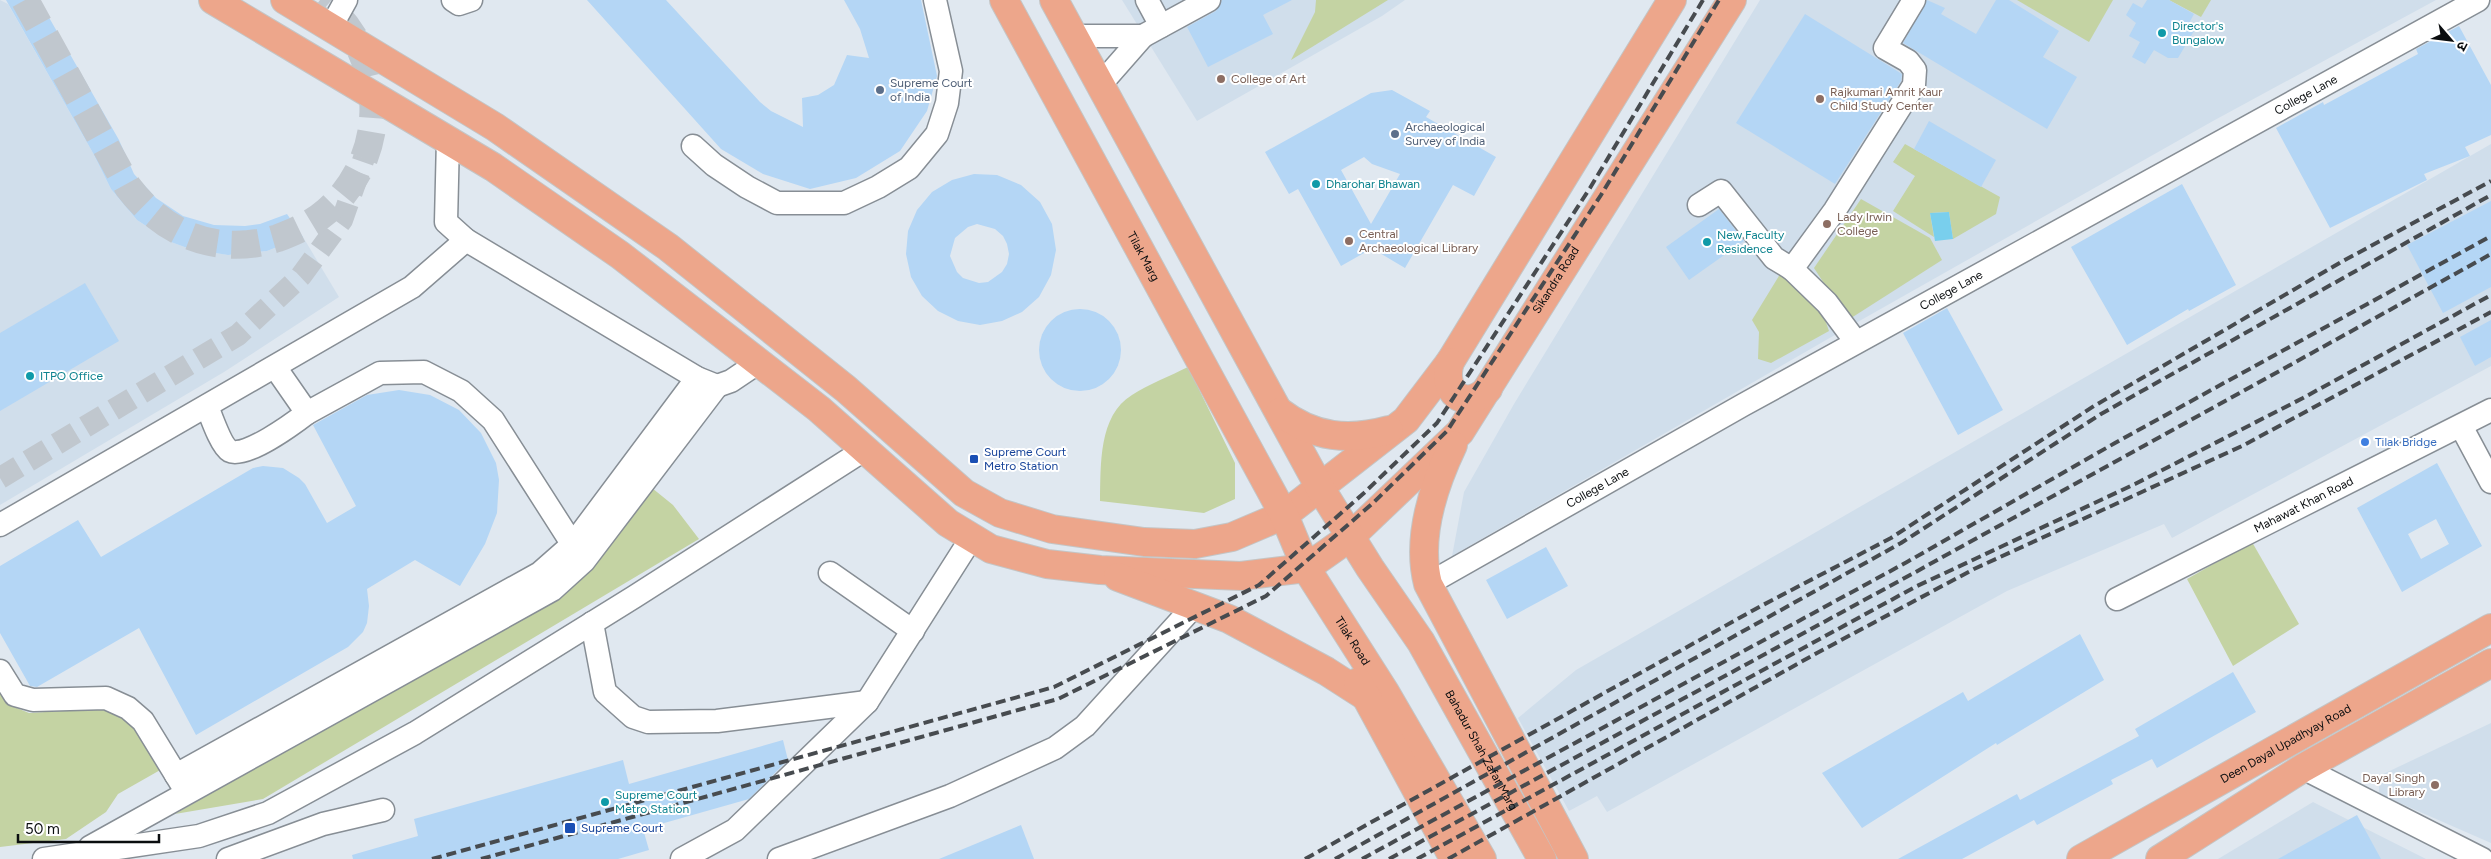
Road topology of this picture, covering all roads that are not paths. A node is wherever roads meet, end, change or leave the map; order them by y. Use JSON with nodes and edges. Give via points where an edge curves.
{"nodes":[{"id":1,"x":213,"y":0,"type":"edge"},
{"id":2,"x":285,"y":0,"type":"edge"},
{"id":3,"x":346,"y":0,"type":"edge"},
{"id":4,"x":453,"y":0,"type":"edge"},
{"id":5,"x":471,"y":0,"type":"edge"},
{"id":6,"x":935,"y":0,"type":"edge"},
{"id":7,"x":1004,"y":0,"type":"edge"},
{"id":8,"x":1054,"y":0,"type":"edge"},
{"id":9,"x":1147,"y":0,"type":"edge"},
{"id":10,"x":1209,"y":0,"type":"edge"},
{"id":11,"x":1672,"y":0,"type":"edge"},
{"id":12,"x":1732,"y":0,"type":"edge"},
{"id":13,"x":1914,"y":0,"type":"edge"},
{"id":14,"x":2478,"y":0,"type":"edge"},
{"id":15,"x":332,"y":27,"type":"junction"},
{"id":16,"x":1152,"y":31,"type":"junction"},
{"id":17,"x":1074,"y":36,"type":"junction"},
{"id":18,"x":1100,"y":84,"type":"junction"},
{"id":19,"x":448,"y":139,"type":"junction"},
{"id":20,"x":693,"y":146,"type":"dead end"},
{"id":21,"x":1699,"y":206,"type":"dead end"},
{"id":22,"x":466,"y":240,"type":"junction"},
{"id":23,"x":1792,"y":268,"type":"junction"},
{"id":24,"x":1856,"y":342,"type":"junction"},
{"id":25,"x":759,"y":362,"type":"junction"},
{"id":26,"x":1450,"y":362,"type":"junction"},
{"id":27,"x":275,"y":367,"type":"junction"},
{"id":28,"x":707,"y":382,"type":"junction"},
{"id":29,"x":1488,"y":388,"type":"junction"},
{"id":30,"x":207,"y":406,"type":"junction"},
{"id":31,"x":2491,"y":410,"type":"edge"},
{"id":32,"x":1280,"y":412,"type":"junction"},
{"id":33,"x":307,"y":413,"type":"junction"},
{"id":34,"x":2461,"y":426,"type":"junction"},
{"id":35,"x":1396,"y":429,"type":"junction"},
{"id":36,"x":1460,"y":432,"type":"junction"},
{"id":37,"x":864,"y":450,"type":"junction"},
{"id":38,"x":2491,"y":482,"type":"edge"},
{"id":39,"x":1319,"y":486,"type":"junction"},
{"id":40,"x":1284,"y":515,"type":"junction"},
{"id":41,"x":0,"y":525,"type":"edge"},
{"id":42,"x":1056,"y":530,"type":"junction"},
{"id":43,"x":1350,"y":537,"type":"junction"},
{"id":44,"x":972,"y":538,"type":"junction"},
{"id":45,"x":579,"y":552,"type":"junction"},
{"id":46,"x":1047,"y":564,"type":"junction"},
{"id":47,"x":1297,"y":569,"type":"junction"},
{"id":48,"x":1100,"y":570,"type":"junction"},
{"id":49,"x":830,"y":573,"type":"dead end"},
{"id":50,"x":1428,"y":584,"type":"junction"},
{"id":51,"x":2117,"y":599,"type":"dead end"},
{"id":52,"x":1194,"y":606,"type":"junction"},
{"id":53,"x":592,"y":623,"type":"junction"},
{"id":54,"x":1448,"y":627,"type":"junction"},
{"id":55,"x":2491,"y":628,"type":"edge"},
{"id":56,"x":913,"y":631,"type":"junction"},
{"id":57,"x":1421,"y":642,"type":"junction"},
{"id":58,"x":2491,"y":663,"type":"edge"},
{"id":59,"x":0,"y":671,"type":"edge"},
{"id":60,"x":1368,"y":698,"type":"junction"},
{"id":61,"x":867,"y":702,"type":"junction"},
{"id":62,"x":2303,"y":768,"type":"junction"},
{"id":63,"x":181,"y":784,"type":"junction"},
{"id":64,"x":382,"y":810,"type":"dead end"},
{"id":65,"x":78,"y":854,"type":"junction"},
{"id":66,"x":44,"y":859,"type":"edge"},
{"id":67,"x":228,"y":859,"type":"edge"},
{"id":68,"x":682,"y":859,"type":"edge"},
{"id":69,"x":778,"y":859,"type":"edge"},
{"id":70,"x":1454,"y":859,"type":"edge"},
{"id":71,"x":1482,"y":859,"type":"edge"},
{"id":72,"x":1542,"y":859,"type":"edge"},
{"id":73,"x":1574,"y":859,"type":"edge"},
{"id":74,"x":2081,"y":859,"type":"edge"},
{"id":75,"x":2160,"y":859,"type":"edge"},
{"id":76,"x":2482,"y":859,"type":"edge"}],
"edges":[{"from":1,"to":19,"type":"main road"},
{"from":2,"to":15,"type":"main road"},
{"from":3,"to":15,"type":"street"},
{"from":4,"to":5,"type":"street","via":[[459,4]]},
{"from":6,"to":20,"type":"street","via":[[951,71],[947,103],[937,134],[926,148],[909,168],[878,188],[844,203],[778,203],[747,188]]},
{"from":7,"to":40,"type":"main road","name":"Tilak Marg"},
{"from":8,"to":17,"type":"main road"},
{"from":9,"to":16,"type":"street"},
{"from":10,"to":16,"type":"street"},
{"from":11,"to":26,"type":"main road"},
{"from":12,"to":29,"type":"main road","name":"Sikandra Road"},
{"from":13,"to":23,"type":"street","via":[[1885,48],[1912,66],[1915,70],[1914,85],[1835,210]]},
{"from":14,"to":24,"type":"street","name":"College Lane"},
{"from":15,"to":42,"type":"main road","via":[[495,127],[668,247],[846,388],[964,493],[1000,513]]},
{"from":16,"to":17,"type":"street"},
{"from":16,"to":18,"type":"street"},
{"from":17,"to":18,"type":"main road"},
{"from":18,"to":32,"type":"main road"},
{"from":19,"to":22,"type":"street","via":[[446,222]]},
{"from":19,"to":25,"type":"main road","via":[[620,255]]},
{"from":21,"to":23,"type":"street","via":[[1722,191],[1774,258]]},
{"from":22,"to":27,"type":"street","via":[[412,287]]},
{"from":22,"to":28,"type":"street"},
{"from":23,"to":24,"type":"street","via":[[1827,303]]},
{"from":24,"to":50,"type":"street","name":"College Lane"},
{"from":25,"to":28,"type":"street","via":[[731,381]]},
{"from":25,"to":37,"type":"main road","via":[[819,409]]},
{"from":26,"to":29,"type":"main road","via":[[1446,374],[1453,393],[1470,399],[1479,397]]},
{"from":26,"to":35,"type":"main road"},
{"from":27,"to":30,"type":"street"},
{"from":27,"to":33,"type":"street"},
{"from":28,"to":45,"type":"street"},
{"from":29,"to":36,"type":"main road","name":"Sikandra Road"},
{"from":30,"to":33,"type":"street","via":[[224,445],[230,451],[241,452],[286,429]]},
{"from":30,"to":41,"type":"street"},
{"from":31,"to":34,"type":"street","name":"Mahawat Khan Road"},
{"from":32,"to":35,"type":"main road","via":[[1299,425],[1332,436],[1368,436]]},
{"from":32,"to":39,"type":"main road"},
{"from":33,"to":45,"type":"street","via":[[380,373],[424,372],[461,391],[493,420]]},
{"from":34,"to":38,"type":"street"},
{"from":34,"to":51,"type":"street","name":"Mahawat Khan Road"},
{"from":35,"to":39,"type":"main road"},
{"from":36,"to":43,"type":"main road","name":"Sikandra Road"},
{"from":36,"to":50,"type":"main road","via":[[1445,462],[1428,517],[1424,545]]},
{"from":37,"to":44,"type":"main road","via":[[948,523]]},
{"from":37,"to":53,"type":"street"},
{"from":39,"to":40,"type":"main road"},
{"from":39,"to":43,"type":"main road"},
{"from":40,"to":42,"type":"main road","via":[[1232,537],[1195,544],[1144,542]]},
{"from":40,"to":47,"type":"main road","name":"Tilak Marg"},
{"from":42,"to":46,"type":"main road"},
{"from":43,"to":47,"type":"main road","name":"Sikandra Road"},
{"from":43,"to":57,"type":"main road"},
{"from":44,"to":46,"type":"main road","via":[[992,549]]},
{"from":44,"to":56,"type":"street"},
{"from":45,"to":63,"type":"street","via":[[552,590]]},
{"from":46,"to":48,"type":"main road"},
{"from":47,"to":48,"type":"main road","via":[[1241,576]]},
{"from":47,"to":60,"type":"main road"},
{"from":47,"to":71,"type":"main road","name":"Tilak Road","via":[[1398,715]]},
{"from":48,"to":52,"type":"main road"},
{"from":49,"to":56,"type":"street"},
{"from":50,"to":54,"type":"main road"},
{"from":52,"to":60,"type":"main road","via":[[1264,637]]},
{"from":52,"to":69,"type":"street","via":[[1085,726],[1055,748],[950,796]]},
{"from":53,"to":61,"type":"street","via":[[605,692],[633,717],[648,722],[718,720]]},
{"from":53,"to":65,"type":"street","via":[[415,733],[268,813],[199,836]]},
{"from":54,"to":57,"type":"main road"},
{"from":54,"to":73,"type":"main road"},
{"from":55,"to":74,"type":"main road","name":"Deen Dayal Upadhyay Road"},
{"from":56,"to":61,"type":"street"},
{"from":57,"to":72,"type":"main road","name":"Bahadur Shah Zafar Marg"},
{"from":58,"to":62,"type":"main road"},
{"from":59,"to":63,"type":"street","via":[[15,695],[33,700],[106,698],[128,708],[143,721]]},
{"from":60,"to":70,"type":"main road"},
{"from":61,"to":68,"type":"street","via":[[735,830]]},
{"from":62,"to":75,"type":"main road"},
{"from":62,"to":76,"type":"street"},
{"from":63,"to":65,"type":"street"},
{"from":64,"to":67,"type":"street","via":[[323,824]]},
{"from":65,"to":66,"type":"street"}]}
